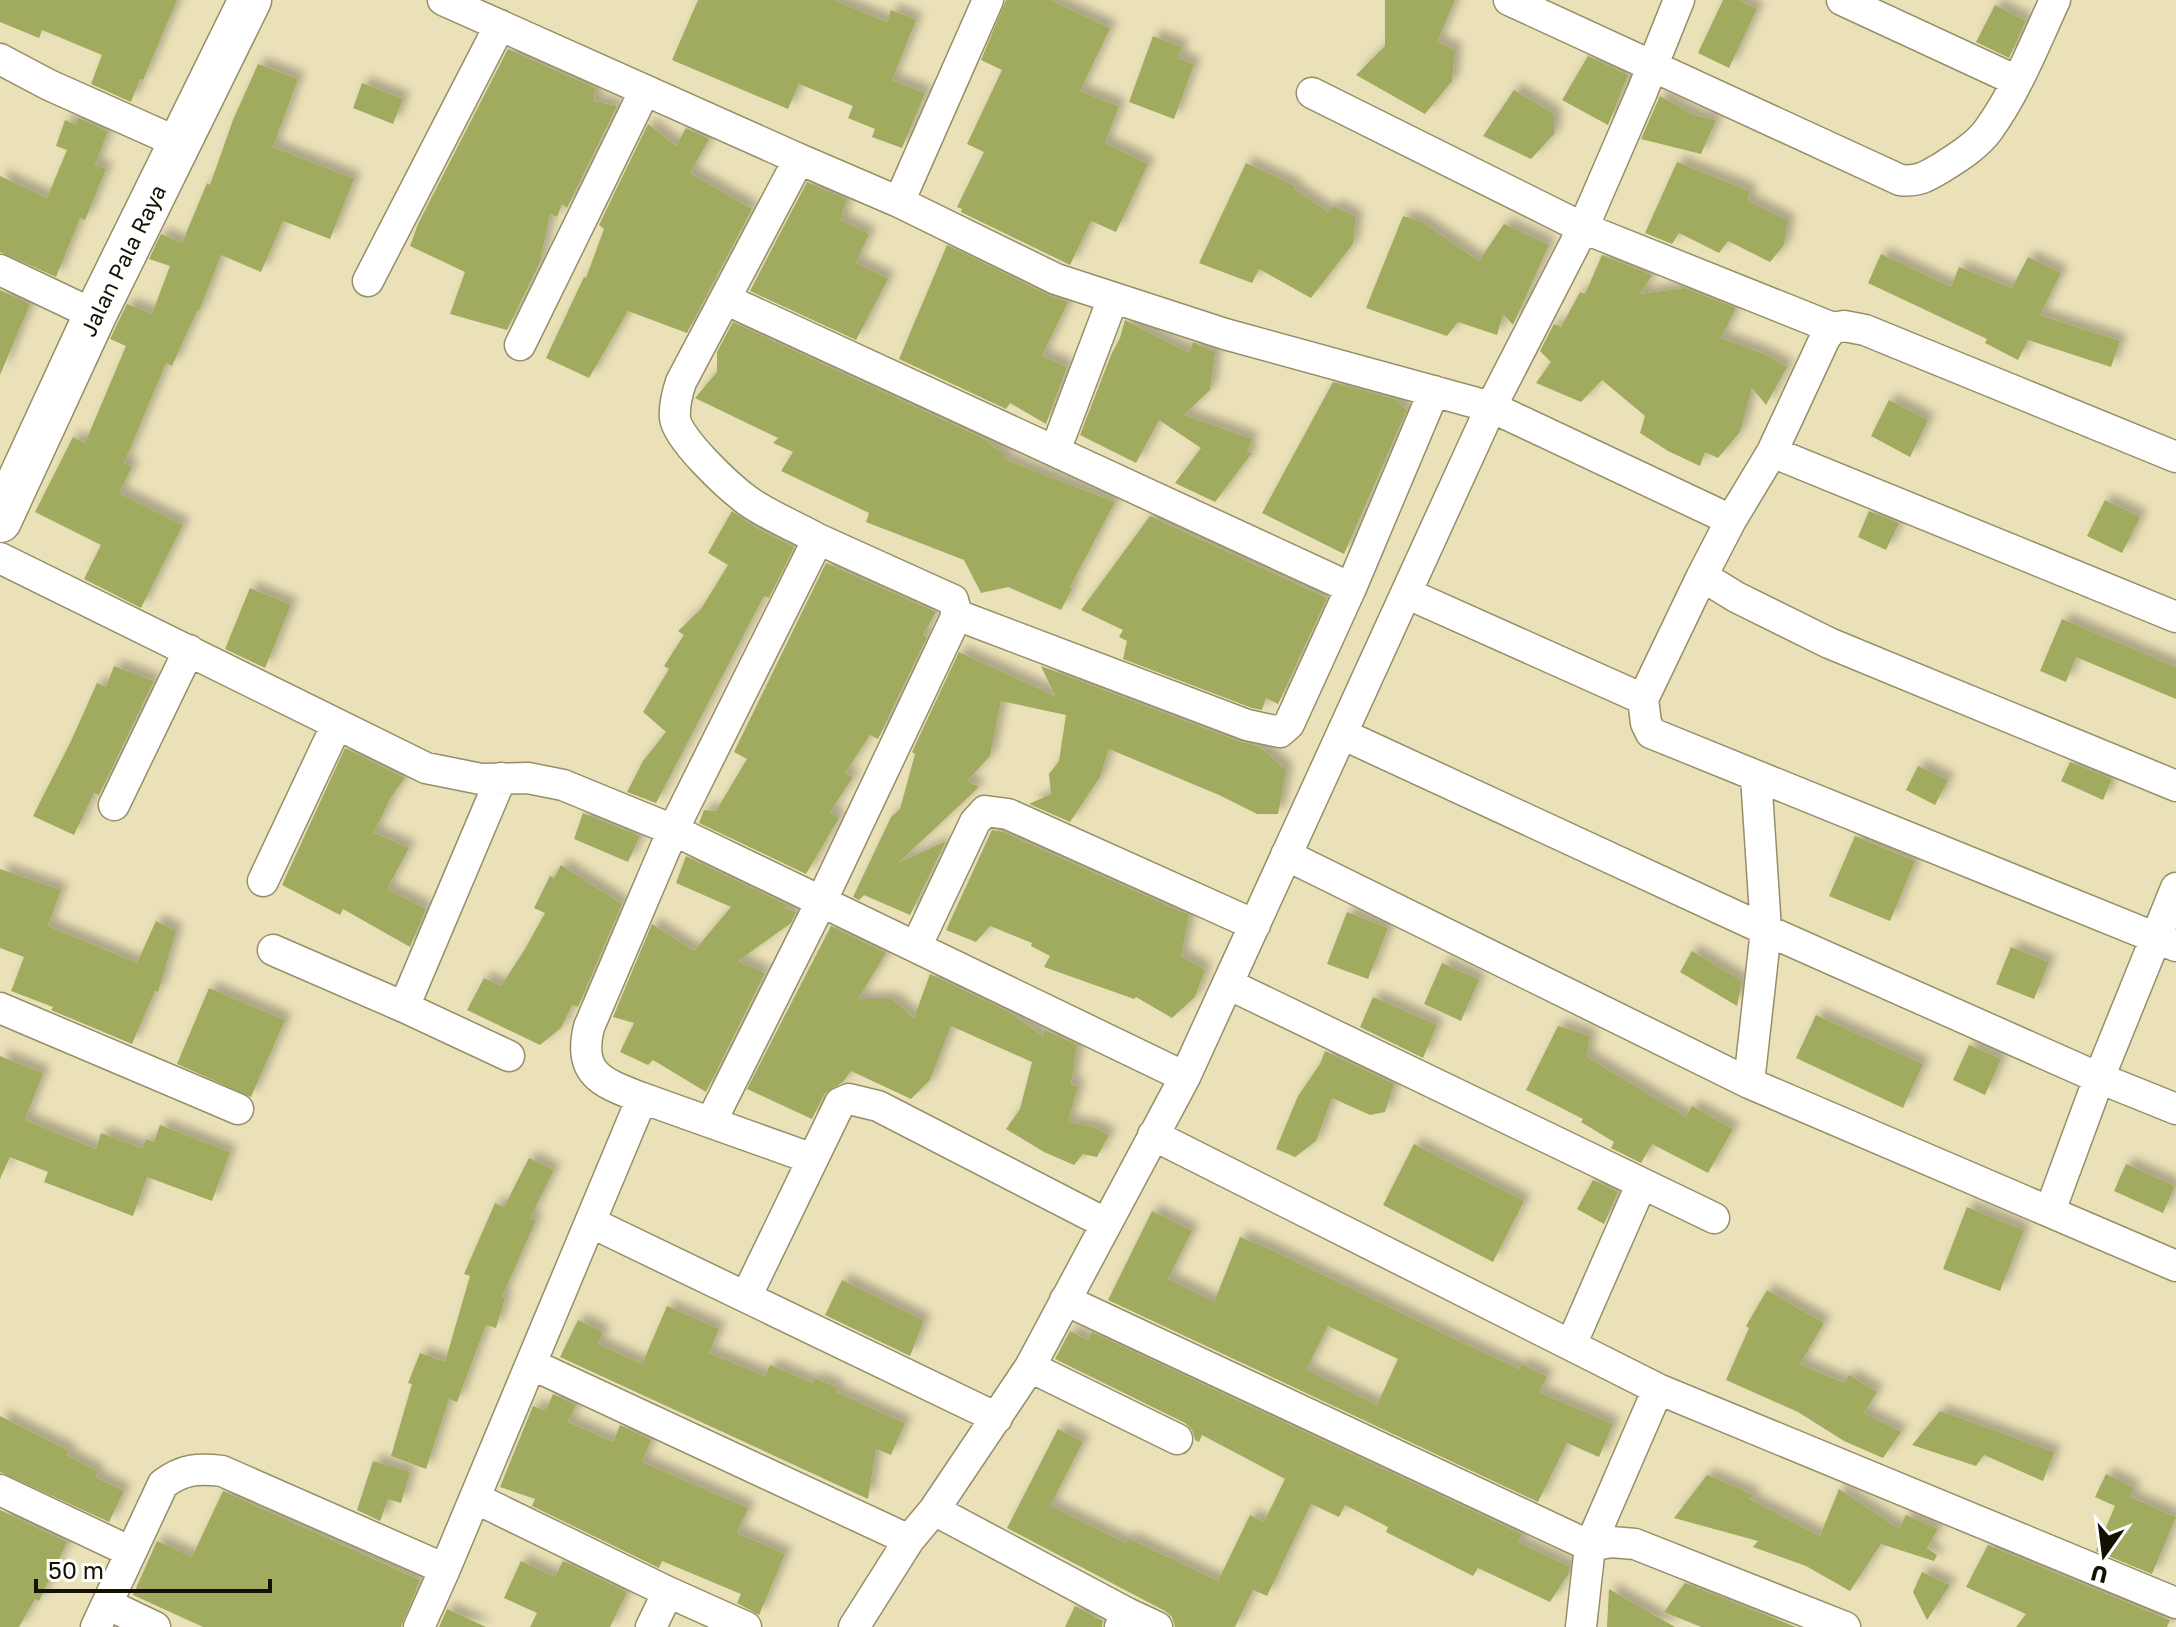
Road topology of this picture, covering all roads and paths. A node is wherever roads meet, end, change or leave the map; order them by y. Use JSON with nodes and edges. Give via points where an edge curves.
{"nodes":[{"id":1,"x":250,"y":0,"type":"edge"},
{"id":2,"x":443,"y":0,"type":"edge"},
{"id":3,"x":988,"y":0,"type":"edge"},
{"id":4,"x":1509,"y":0,"type":"edge"},
{"id":5,"x":1679,"y":0,"type":"edge"},
{"id":6,"x":1842,"y":0,"type":"edge"},
{"id":7,"x":2055,"y":0,"type":"edge"},
{"id":8,"x":500,"y":25,"type":"junction"},
{"id":9,"x":0,"y":59,"type":"edge"},
{"id":10,"x":1653,"y":64,"type":"junction"},
{"id":11,"x":2017,"y":81,"type":"junction"},
{"id":12,"x":645,"y":90,"type":"junction"},
{"id":13,"x":1312,"y":93,"type":"dead end"},
{"id":14,"x":179,"y":143,"type":"junction"},
{"id":15,"x":799,"y":159,"type":"junction"},
{"id":16,"x":899,"y":202,"type":"junction"},
{"id":17,"x":1583,"y":228,"type":"junction"},
{"id":18,"x":0,"y":270,"type":"edge"},
{"id":19,"x":368,"y":281,"type":"dead end"},
{"id":20,"x":1113,"y":298,"type":"junction"},
{"id":21,"x":725,"y":299,"type":"junction"},
{"id":22,"x":95,"y":315,"type":"junction"},
{"id":23,"x":1833,"y":328,"type":"junction"},
{"id":24,"x":520,"y":345,"type":"dead end"},
{"id":25,"x":1434,"y":391,"type":"junction"},
{"id":26,"x":1491,"y":407,"type":"junction"},
{"id":27,"x":1055,"y":451,"type":"junction"},
{"id":28,"x":1772,"y":452,"type":"junction"},
{"id":29,"x":2176,"y":457,"type":"edge"},
{"id":30,"x":11,"y":470,"type":"edge"},
{"id":31,"x":1731,"y":520,"type":"junction"},
{"id":32,"x":0,"y":521,"type":"edge"},
{"id":33,"x":818,"y":539,"type":"junction"},
{"id":34,"x":0,"y":558,"type":"edge"},
{"id":35,"x":1702,"y":576,"type":"junction"},
{"id":36,"x":1351,"y":588,"type":"junction"},
{"id":37,"x":1406,"y":593,"type":"junction"},
{"id":38,"x":957,"y":615,"type":"junction"},
{"id":39,"x":2176,"y":617,"type":"edge"},
{"id":40,"x":189,"y":650,"type":"junction"},
{"id":41,"x":1643,"y":699,"type":"junction"},
{"id":42,"x":337,"y":724,"type":"junction"},
{"id":43,"x":1342,"y":734,"type":"junction"},
{"id":44,"x":1756,"y":776,"type":"junction"},
{"id":45,"x":501,"y":778,"type":"junction"},
{"id":46,"x":2176,"y":786,"type":"edge"},
{"id":47,"x":114,"y":805,"type":"dead end"},
{"id":48,"x":673,"y":830,"type":"junction"},
{"id":49,"x":1286,"y":855,"type":"junction"},
{"id":50,"x":263,"y":881,"type":"dead end"},
{"id":51,"x":2176,"y":888,"type":"edge"},
{"id":52,"x":821,"y":902,"type":"junction"},
{"id":53,"x":1255,"y":925,"type":"junction"},
{"id":54,"x":1766,"y":930,"type":"junction"},
{"id":55,"x":2166,"y":942,"type":"edge"},
{"id":56,"x":916,"y":947,"type":"junction"},
{"id":57,"x":273,"y":950,"type":"dead end"},
{"id":58,"x":1228,"y":984,"type":"junction"},
{"id":59,"x":404,"y":1007,"type":"junction"},
{"id":60,"x":0,"y":1008,"type":"edge"},
{"id":61,"x":509,"y":1056,"type":"dead end"},
{"id":62,"x":1185,"y":1077,"type":"junction"},
{"id":63,"x":2099,"y":1078,"type":"junction"},
{"id":64,"x":1749,"y":1083,"type":"junction"},
{"id":65,"x":642,"y":1098,"type":"junction"},
{"id":66,"x":238,"y":1109,"type":"dead end"},
{"id":67,"x":2176,"y":1109,"type":"edge"},
{"id":68,"x":711,"y":1122,"type":"junction"},
{"id":69,"x":1153,"y":1135,"type":"junction"},
{"id":70,"x":813,"y":1159,"type":"junction"},
{"id":71,"x":1641,"y":1185,"type":"junction"},
{"id":72,"x":2050,"y":1211,"type":"junction"},
{"id":73,"x":1714,"y":1218,"type":"dead end"},
{"id":74,"x":590,"y":1222,"type":"junction"},
{"id":75,"x":1105,"y":1223,"type":"junction"},
{"id":76,"x":2176,"y":1266,"type":"edge"},
{"id":77,"x":746,"y":1297,"type":"junction"},
{"id":78,"x":1065,"y":1300,"type":"junction"},
{"id":79,"x":1571,"y":1345,"type":"junction"},
{"id":80,"x":531,"y":1364,"type":"junction"},
{"id":81,"x":1030,"y":1367,"type":"junction"},
{"id":82,"x":1658,"y":1389,"type":"junction"},
{"id":83,"x":997,"y":1418,"type":"junction"},
{"id":84,"x":1177,"y":1439,"type":"dead end"},
{"id":85,"x":0,"y":1490,"type":"edge"},
{"id":86,"x":475,"y":1498,"type":"junction"},
{"id":87,"x":934,"y":1510,"type":"junction"},
{"id":88,"x":909,"y":1540,"type":"junction"},
{"id":89,"x":1590,"y":1546,"type":"junction"},
{"id":90,"x":131,"y":1552,"type":"junction"},
{"id":91,"x":445,"y":1569,"type":"junction"},
{"id":92,"x":668,"y":1592,"type":"junction"},
{"id":93,"x":2176,"y":1603,"type":"edge"},
{"id":94,"x":101,"y":1615,"type":"edge"},
{"id":95,"x":1124,"y":1620,"type":"edge"},
{"id":96,"x":155,"y":1627,"type":"edge"},
{"id":97,"x":419,"y":1627,"type":"edge"},
{"id":98,"x":651,"y":1627,"type":"edge"},
{"id":99,"x":746,"y":1627,"type":"edge"},
{"id":100,"x":854,"y":1627,"type":"edge"},
{"id":101,"x":1157,"y":1627,"type":"edge"},
{"id":102,"x":1581,"y":1627,"type":"edge"},
{"id":103,"x":1845,"y":1627,"type":"edge"}],
"edges":[{"from":1,"to":14,"type":"main road","name":"Jalan Pala Raya"},
{"from":2,"to":8,"type":"street"},
{"from":3,"to":16,"type":"street"},
{"from":4,"to":10,"type":"street"},
{"from":5,"to":10,"type":"street"},
{"from":6,"to":11,"type":"street"},
{"from":7,"to":11,"type":"street"},
{"from":8,"to":12,"type":"street"},
{"from":8,"to":19,"type":"street"},
{"from":9,"to":14,"type":"street"},
{"from":10,"to":11,"type":"street","via":[[1910,181],[1957,158],[1988,130]]},
{"from":10,"to":17,"type":"street"},
{"from":12,"to":15,"type":"street"},
{"from":12,"to":24,"type":"street"},
{"from":13,"to":17,"type":"street"},
{"from":14,"to":22,"type":"main road","name":"Jalan Pala Raya"},
{"from":15,"to":16,"type":"street"},
{"from":15,"to":21,"type":"street"},
{"from":16,"to":20,"type":"street","via":[[1056,279]]},
{"from":17,"to":23,"type":"street"},
{"from":17,"to":26,"type":"street"},
{"from":18,"to":22,"type":"street"},
{"from":20,"to":25,"type":"street"},
{"from":20,"to":27,"type":"street"},
{"from":21,"to":27,"type":"street"},
{"from":21,"to":33,"type":"street","via":[[681,382],[675,422],[713,470],[748,501]]},
{"from":22,"to":30,"type":"main road","name":"Jalan Pala Raya"},
{"from":23,"to":28,"type":"street"},
{"from":23,"to":29,"type":"street","via":[[1865,330]]},
{"from":25,"to":26,"type":"street"},
{"from":25,"to":36,"type":"street"},
{"from":26,"to":31,"type":"street"},
{"from":26,"to":37,"type":"street"},
{"from":27,"to":36,"type":"street"},
{"from":28,"to":31,"type":"street"},
{"from":28,"to":39,"type":"street"},
{"from":30,"to":32,"type":"main road","name":"Jalan Pala Raya"},
{"from":31,"to":35,"type":"street"},
{"from":33,"to":38,"type":"street","via":[[953,600]]},
{"from":33,"to":48,"type":"street"},
{"from":34,"to":40,"type":"street"},
{"from":35,"to":41,"type":"street"},
{"from":35,"to":46,"type":"street","via":[[1829,643]]},
{"from":36,"to":38,"type":"street","via":[[1289,724],[1280,732],[1247,725]]},
{"from":37,"to":41,"type":"street"},
{"from":37,"to":43,"type":"street"},
{"from":38,"to":52,"type":"street"},
{"from":40,"to":42,"type":"street"},
{"from":40,"to":47,"type":"street"},
{"from":41,"to":44,"type":"street","via":[[1651,733]]},
{"from":42,"to":45,"type":"street","via":[[426,768]]},
{"from":42,"to":50,"type":"street"},
{"from":43,"to":49,"type":"street"},
{"from":43,"to":54,"type":"street"},
{"from":44,"to":54,"type":"street"},
{"from":44,"to":55,"type":"street"},
{"from":45,"to":48,"type":"street","via":[[563,785]]},
{"from":45,"to":59,"type":"street"},
{"from":48,"to":52,"type":"street"},
{"from":48,"to":65,"type":"street","via":[[583,1048],[592,1072]]},
{"from":49,"to":53,"type":"street"},
{"from":49,"to":64,"type":"street"},
{"from":51,"to":55,"type":"street"},
{"from":52,"to":56,"type":"street"},
{"from":52,"to":68,"type":"street"},
{"from":53,"to":56,"type":"street","via":[[1008,814],[985,811]]},
{"from":53,"to":58,"type":"street"},
{"from":54,"to":63,"type":"street"},
{"from":54,"to":64,"type":"street"},
{"from":55,"to":63,"type":"street"},
{"from":56,"to":62,"type":"street"},
{"from":57,"to":59,"type":"street"},
{"from":58,"to":62,"type":"street"},
{"from":58,"to":71,"type":"street"},
{"from":59,"to":61,"type":"street"},
{"from":60,"to":66,"type":"street"},
{"from":62,"to":69,"type":"street"},
{"from":63,"to":67,"type":"street"},
{"from":63,"to":72,"type":"street"},
{"from":64,"to":72,"type":"street"},
{"from":65,"to":68,"type":"street"},
{"from":65,"to":74,"type":"street"},
{"from":68,"to":70,"type":"street"},
{"from":69,"to":75,"type":"street"},
{"from":69,"to":79,"type":"street"},
{"from":70,"to":75,"type":"street","via":[[840,1103],[849,1099],[878,1106]]},
{"from":70,"to":77,"type":"street"},
{"from":71,"to":73,"type":"street"},
{"from":71,"to":79,"type":"street"},
{"from":72,"to":76,"type":"street"},
{"from":74,"to":77,"type":"street"},
{"from":74,"to":80,"type":"street"},
{"from":75,"to":78,"type":"street"},
{"from":77,"to":83,"type":"street"},
{"from":78,"to":81,"type":"street"},
{"from":78,"to":89,"type":"street"},
{"from":79,"to":82,"type":"street"},
{"from":80,"to":86,"type":"street"},
{"from":80,"to":88,"type":"street"},
{"from":81,"to":83,"type":"street"},
{"from":81,"to":84,"type":"street"},
{"from":82,"to":89,"type":"street"},
{"from":82,"to":93,"type":"street"},
{"from":83,"to":87,"type":"street"},
{"from":85,"to":90,"type":"street"},
{"from":86,"to":91,"type":"street"},
{"from":86,"to":92,"type":"street"},
{"from":87,"to":88,"type":"street"},
{"from":87,"to":95,"type":"street"},
{"from":88,"to":100,"type":"street"},
{"from":89,"to":102,"type":"street"},
{"from":89,"to":103,"type":"street","via":[[1635,1544]]},
{"from":90,"to":91,"type":"street","via":[[163,1484],[196,1468],[222,1471]]},
{"from":90,"to":94,"type":"street"},
{"from":91,"to":97,"type":"street"},
{"from":92,"to":98,"type":"street"},
{"from":92,"to":99,"type":"street"},
{"from":94,"to":96,"type":"street"},
{"from":95,"to":101,"type":"street"}]}
